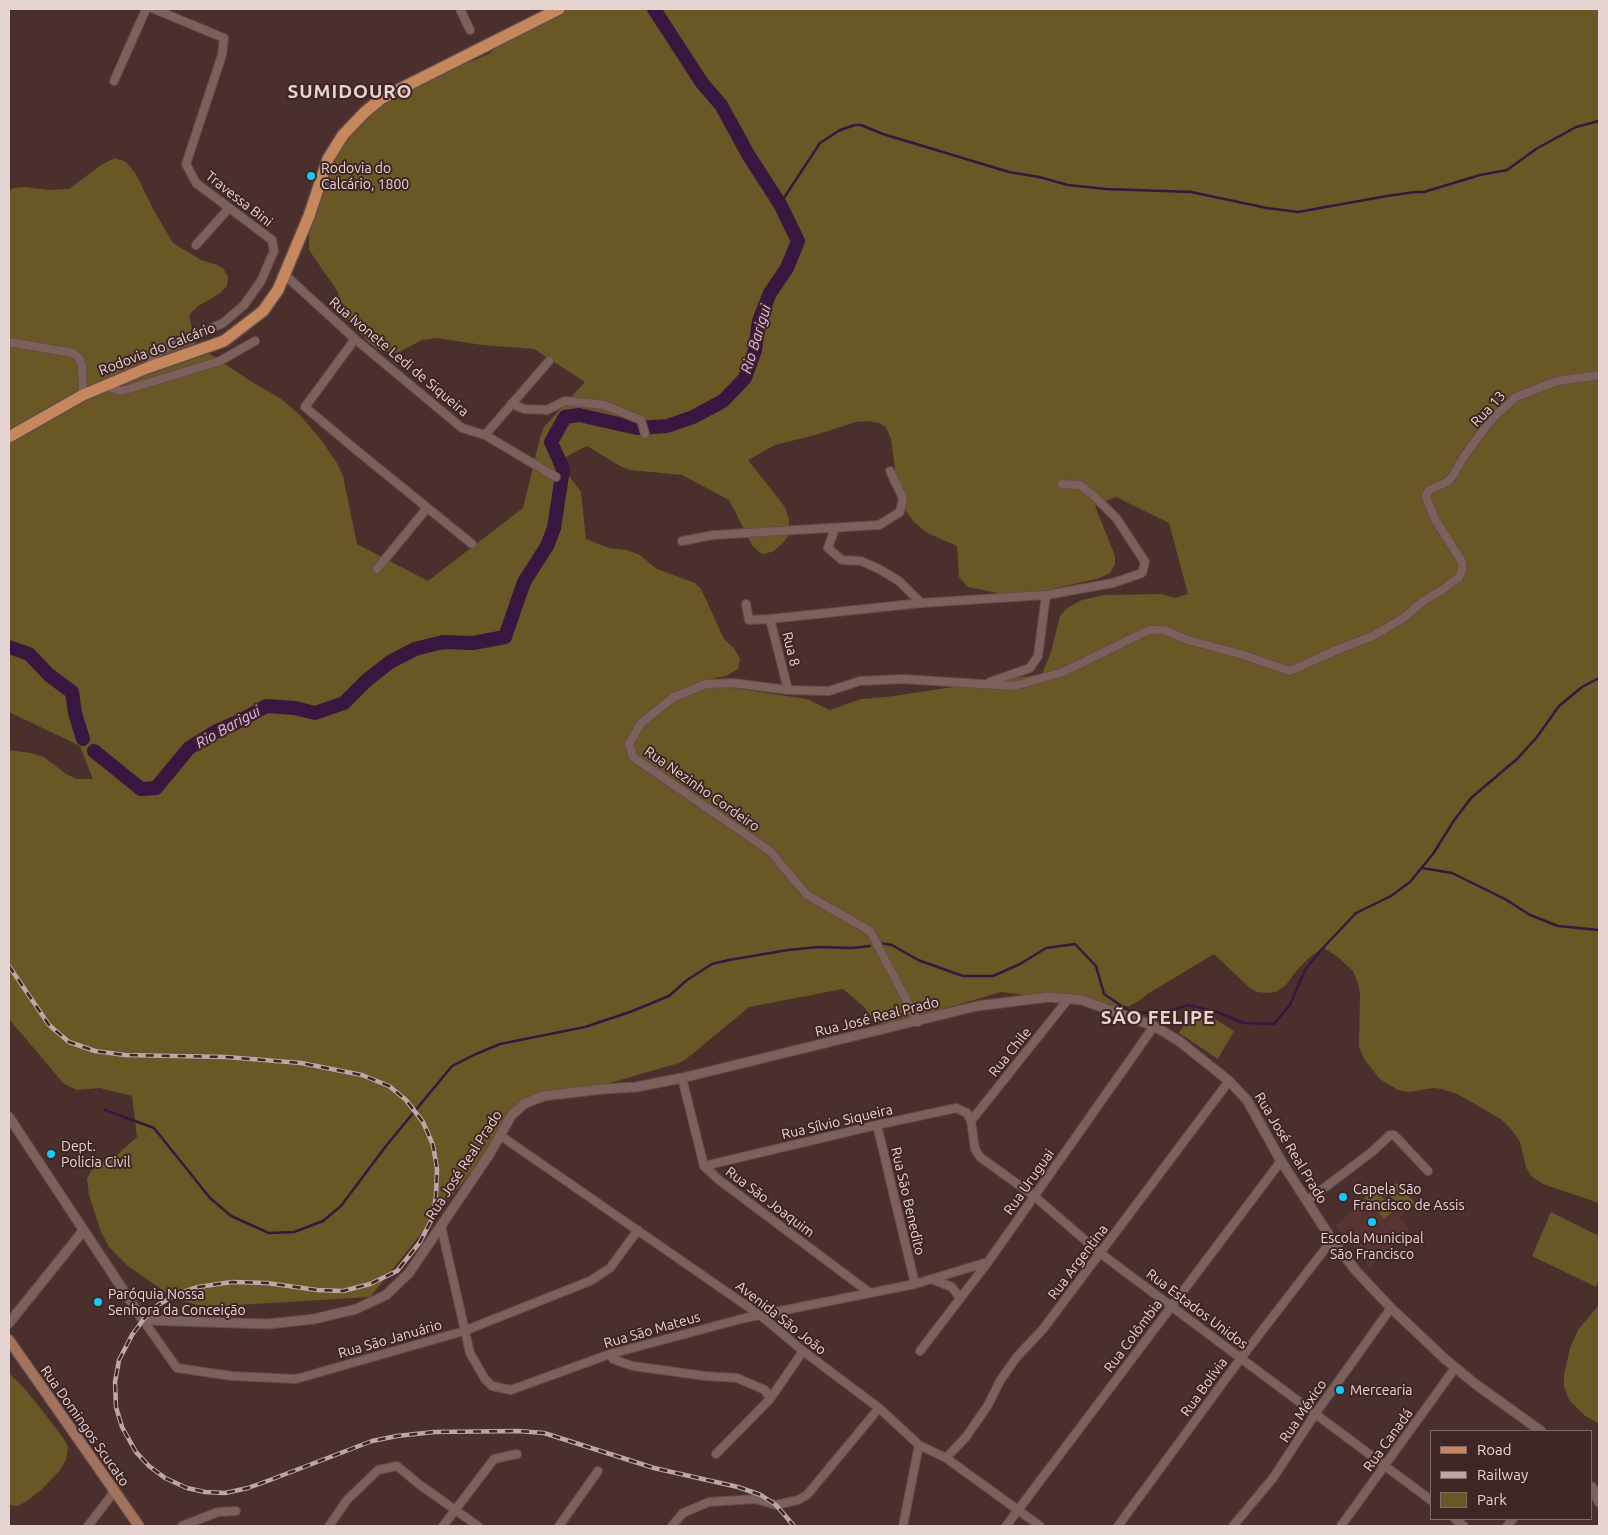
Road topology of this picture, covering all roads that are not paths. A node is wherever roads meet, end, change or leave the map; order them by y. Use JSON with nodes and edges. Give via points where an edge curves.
{"nodes":[{"id":1,"x":146,"y":9,"type":"edge"},
{"id":2,"x":154,"y":9,"type":"edge"},
{"id":3,"x":460,"y":9,"type":"edge"},
{"id":4,"x":559,"y":9,"type":"edge"},
{"id":5,"x":470,"y":30,"type":"dead end"},
{"id":6,"x":114,"y":81,"type":"dead end"},
{"id":7,"x":229,"y":208,"type":"junction"},
{"id":8,"x":196,"y":245,"type":"dead end"},
{"id":9,"x":285,"y":275,"type":"junction"},
{"id":10,"x":355,"y":339,"type":"junction"},
{"id":11,"x":255,"y":341,"type":"dead end"},
{"id":12,"x":9,"y":342,"type":"edge"},
{"id":13,"x":549,"y":361,"type":"dead end"},
{"id":14,"x":147,"y":368,"type":"junction"},
{"id":15,"x":1599,"y":375,"type":"edge"},
{"id":16,"x":104,"y":386,"type":"junction"},
{"id":17,"x":83,"y":395,"type":"junction"},
{"id":18,"x":511,"y":404,"type":"junction"},
{"id":19,"x":645,"y":434,"type":"dead end"},
{"id":20,"x":485,"y":435,"type":"junction"},
{"id":21,"x":9,"y":437,"type":"edge"},
{"id":22,"x":890,"y":470,"type":"dead end"},
{"id":23,"x":556,"y":477,"type":"dead end"},
{"id":24,"x":1062,"y":484,"type":"dead end"},
{"id":25,"x":1428,"y":502,"type":"joint"},
{"id":26,"x":427,"y":508,"type":"junction"},
{"id":27,"x":836,"y":528,"type":"junction"},
{"id":28,"x":682,"y":541,"type":"dead end"},
{"id":29,"x":472,"y":544,"type":"dead end"},
{"id":30,"x":378,"y":569,"type":"dead end"},
{"id":31,"x":1046,"y":595,"type":"junction"},
{"id":32,"x":921,"y":603,"type":"junction"},
{"id":33,"x":746,"y":604,"type":"dead end"},
{"id":34,"x":770,"y":619,"type":"junction"},
{"id":35,"x":983,"y":684,"type":"junction"},
{"id":36,"x":788,"y":690,"type":"junction"},
{"id":37,"x":1069,"y":998,"type":"junction"},
{"id":38,"x":918,"y":1022,"type":"junction"},
{"id":39,"x":1154,"y":1026,"type":"junction"},
{"id":40,"x":682,"y":1078,"type":"junction"},
{"id":41,"x":1229,"y":1081,"type":"junction"},
{"id":42,"x":9,"y":1117,"type":"edge"},
{"id":43,"x":971,"y":1121,"type":"junction"},
{"id":44,"x":877,"y":1125,"type":"junction"},
{"id":45,"x":501,"y":1136,"type":"junction"},
{"id":46,"x":1281,"y":1161,"type":"junction"},
{"id":47,"x":704,"y":1166,"type":"junction"},
{"id":48,"x":1428,"y":1171,"type":"dead end"},
{"id":49,"x":1034,"y":1196,"type":"junction"},
{"id":50,"x":1307,"y":1201,"type":"junction"},
{"id":51,"x":441,"y":1226,"type":"junction"},
{"id":52,"x":638,"y":1230,"type":"junction"},
{"id":53,"x":84,"y":1231,"type":"junction"},
{"id":54,"x":1332,"y":1240,"type":"junction"},
{"id":55,"x":1100,"y":1253,"type":"junction"},
{"id":56,"x":988,"y":1262,"type":"junction"},
{"id":57,"x":931,"y":1279,"type":"junction"},
{"id":58,"x":915,"y":1284,"type":"junction"},
{"id":59,"x":870,"y":1292,"type":"junction"},
{"id":60,"x":960,"y":1298,"type":"junction"},
{"id":61,"x":1172,"y":1306,"type":"junction"},
{"id":62,"x":1391,"y":1308,"type":"junction"},
{"id":63,"x":760,"y":1315,"type":"junction"},
{"id":64,"x":143,"y":1320,"type":"junction"},
{"id":65,"x":9,"y":1323,"type":"edge"},
{"id":66,"x":464,"y":1331,"type":"junction"},
{"id":67,"x":9,"y":1340,"type":"edge"},
{"id":68,"x":803,"y":1351,"type":"junction"},
{"id":69,"x":920,"y":1351,"type":"dead end"},
{"id":70,"x":610,"y":1354,"type":"junction"},
{"id":71,"x":1241,"y":1358,"type":"junction"},
{"id":72,"x":1455,"y":1368,"type":"junction"},
{"id":73,"x":770,"y":1399,"type":"junction"},
{"id":74,"x":879,"y":1408,"type":"junction"},
{"id":75,"x":1315,"y":1414,"type":"junction"},
{"id":76,"x":1540,"y":1430,"type":"edge"},
{"id":77,"x":919,"y":1445,"type":"junction"},
{"id":78,"x":517,"y":1454,"type":"dead end"},
{"id":79,"x":716,"y":1454,"type":"dead end"},
{"id":80,"x":946,"y":1458,"type":"junction"},
{"id":81,"x":1386,"y":1465,"type":"junction"},
{"id":82,"x":598,"y":1471,"type":"dead end"},
{"id":83,"x":1593,"y":1489,"type":"edge"},
{"id":84,"x":114,"y":1492,"type":"junction"},
{"id":85,"x":1430,"y":1499,"type":"edge"},
{"id":86,"x":1599,"y":1502,"type":"edge"},
{"id":87,"x":454,"y":1510,"type":"junction"},
{"id":88,"x":236,"y":1511,"type":"dead end"},
{"id":89,"x":1018,"y":1511,"type":"junction"},
{"id":90,"x":88,"y":1526,"type":"edge"},
{"id":91,"x":139,"y":1526,"type":"edge"},
{"id":92,"x":182,"y":1526,"type":"edge"},
{"id":93,"x":329,"y":1526,"type":"edge"},
{"id":94,"x":443,"y":1526,"type":"edge"},
{"id":95,"x":478,"y":1526,"type":"edge"},
{"id":96,"x":559,"y":1526,"type":"edge"},
{"id":97,"x":672,"y":1526,"type":"edge"},
{"id":98,"x":903,"y":1526,"type":"edge"},
{"id":99,"x":1006,"y":1526,"type":"edge"},
{"id":100,"x":1040,"y":1526,"type":"edge"},
{"id":101,"x":1118,"y":1526,"type":"edge"},
{"id":102,"x":1232,"y":1526,"type":"edge"},
{"id":103,"x":1341,"y":1526,"type":"edge"}],
"edges":[{"from":1,"to":6,"type":"street"},
{"from":2,"to":7,"type":"street","name":"Travessa Bini","via":[[224,38],[222,55],[186,164],[196,183]]},
{"from":3,"to":5,"type":"street"},
{"from":4,"to":9,"type":"main road","name":"Rodovia do Calcário","via":[[382,98],[364,113],[343,136],[328,160]]},
{"from":7,"to":8,"type":"street"},
{"from":7,"to":14,"type":"street","name":"Travessa Bini","via":[[272,240],[274,251],[261,281],[244,305],[222,324],[157,352]]},
{"from":9,"to":10,"type":"street","name":"Rua Ivonete Ledi de Siqueira"},
{"from":9,"to":14,"type":"main road","name":"Rodovia do Calcário","via":[[263,311],[224,341]]},
{"from":10,"to":20,"type":"street","name":"Rua Ivonete Ledi de Siqueira","via":[[462,428]]},
{"from":10,"to":26,"type":"street","via":[[305,407]]},
{"from":11,"to":16,"type":"street","via":[[220,361],[122,391]]},
{"from":12,"to":17,"type":"street","via":[[73,353],[82,365]]},
{"from":13,"to":18,"type":"street"},
{"from":14,"to":16,"type":"main road","name":"Rodovia do Calcário"},
{"from":15,"to":25,"type":"street","name":"Rua 13","via":[[1557,381],[1516,397],[1484,429],[1452,477],[1428,490]]},
{"from":16,"to":17,"type":"main road","name":"Rodovia do Calcário"},
{"from":17,"to":21,"type":"main road","name":"Rodovia do Calcário"},
{"from":18,"to":19,"type":"street","via":[[525,409],[547,410],[565,401],[604,405],[641,420]]},
{"from":18,"to":20,"type":"street"},
{"from":20,"to":23,"type":"street","name":"Rua Ivonete Ledi de Siqueira"},
{"from":22,"to":27,"type":"street","via":[[903,498],[900,512],[879,525]]},
{"from":24,"to":31,"type":"street","via":[[1080,485],[1093,495],[1117,519],[1145,562],[1142,573],[1114,583]]},
{"from":25,"to":35,"type":"street","name":"Rua Nezinho Cordeiro","via":[[1462,562],[1459,577],[1380,632],[1301,667],[1290,671],[1164,630],[1149,630],[1063,672],[1014,686]]},
{"from":26,"to":29,"type":"street"},
{"from":26,"to":30,"type":"street"},
{"from":27,"to":28,"type":"street","via":[[713,535]]},
{"from":27,"to":32,"type":"street","via":[[828,548],[842,560],[861,561],[879,569],[899,581]]},
{"from":31,"to":32,"type":"street"},
{"from":31,"to":35,"type":"street","via":[[1038,656],[1030,668]]},
{"from":32,"to":34,"type":"street"},
{"from":33,"to":34,"type":"street","name":"Rua 8","via":[[749,620]]},
{"from":34,"to":36,"type":"street","name":"Rua 8"},
{"from":35,"to":36,"type":"street","name":"Rua Nezinho Cordeiro","via":[[902,679],[860,681],[829,691]]},
{"from":36,"to":38,"type":"street","name":"Rua Nezinho Cordeiro","via":[[733,683],[706,684],[674,697],[642,723],[628,744],[633,757],[770,851],[807,894],[870,930]]},
{"from":37,"to":38,"type":"street","name":"Rua José Real Prado","via":[[1048,996],[977,1006]]},
{"from":37,"to":39,"type":"street","name":"Rua José Real Prado"},
{"from":37,"to":43,"type":"street","name":"Rua Chile"},
{"from":38,"to":40,"type":"street","name":"Rua José Real Prado"},
{"from":39,"to":41,"type":"street","name":"Rua José Real Prado","via":[[1179,1041]]},
{"from":39,"to":49,"type":"street","name":"Rua Uruguai"},
{"from":40,"to":45,"type":"street","name":"Rua José Real Prado","via":[[636,1087],[542,1096],[524,1104],[511,1116]]},
{"from":40,"to":47,"type":"street"},
{"from":41,"to":46,"type":"street","name":"Rua José Real Prado","via":[[1248,1100]]},
{"from":41,"to":55,"type":"street","name":"Rua Argentina"},
{"from":42,"to":53,"type":"street"},
{"from":43,"to":44,"type":"street","name":"Rua Sílvio Siqueira","via":[[967,1113],[956,1108]]},
{"from":43,"to":49,"type":"street","name":"Rua Estados Unidos","via":[[975,1149],[980,1157]]},
{"from":44,"to":47,"type":"street","name":"Rua Sílvio Siqueira"},
{"from":44,"to":58,"type":"street","name":"Rua São Benedito"},
{"from":45,"to":51,"type":"street","name":"Rua José Real Prado"},
{"from":45,"to":52,"type":"street","name":"Avenida São João"},
{"from":46,"to":50,"type":"street","name":"Rua José Real Prado"},
{"from":46,"to":61,"type":"street","name":"Rua Colômbia"},
{"from":47,"to":59,"type":"street","name":"Rua São Joaquim"},
{"from":48,"to":50,"type":"street","via":[[1394,1135],[1390,1135]]},
{"from":49,"to":55,"type":"street","name":"Rua Estados Unidos"},
{"from":49,"to":56,"type":"street","name":"Rua Uruguai"},
{"from":50,"to":54,"type":"street","name":"Rua José Real Prado"},
{"from":51,"to":64,"type":"street","name":"Rua José Real Prado","via":[[410,1273],[386,1295],[356,1309],[314,1319],[268,1324]]},
{"from":51,"to":66,"type":"street","name":"Rua São Mateus"},
{"from":52,"to":63,"type":"street","name":"Avenida São João"},
{"from":52,"to":66,"type":"street","name":"Rua São Januário","via":[[610,1268],[590,1281]]},
{"from":53,"to":64,"type":"street"},
{"from":53,"to":65,"type":"street"},
{"from":54,"to":62,"type":"street","name":"Rua José Real Prado"},
{"from":54,"to":71,"type":"street","name":"Rua Bolívia"},
{"from":55,"to":61,"type":"street","name":"Rua Estados Unidos"},
{"from":55,"to":80,"type":"street","name":"Rua Argentina","via":[[1043,1329],[1016,1358],[966,1437]]},
{"from":56,"to":57,"type":"street","name":"Rua São Mateus"},
{"from":56,"to":60,"type":"street","name":"Rua Uruguai"},
{"from":57,"to":58,"type":"street","name":"Rua São Mateus"},
{"from":57,"to":60,"type":"street","via":[[952,1287]]},
{"from":58,"to":59,"type":"street","name":"Rua São Mateus"},
{"from":59,"to":63,"type":"street","name":"Rua São Mateus"},
{"from":60,"to":69,"type":"street","name":"Rua Uruguai"},
{"from":61,"to":71,"type":"street","name":"Rua Estados Unidos"},
{"from":61,"to":89,"type":"street","name":"Rua Colômbia"},
{"from":62,"to":72,"type":"street","name":"Rua José Real Prado"},
{"from":62,"to":75,"type":"street","name":"Rua México"},
{"from":63,"to":68,"type":"street","name":"Avenida São João"},
{"from":63,"to":70,"type":"street","name":"Rua São Mateus"},
{"from":64,"to":66,"type":"street","name":"Rua São Januário","via":[[177,1368],[232,1376],[296,1379]]},
{"from":66,"to":70,"type":"street","name":"Rua São Mateus","via":[[470,1353],[485,1379],[492,1386],[511,1390]]},
{"from":67,"to":84,"type":"main road","name":"Rua Domingos Scucato"},
{"from":68,"to":73,"type":"street"},
{"from":68,"to":74,"type":"street","name":"Avenida São João"},
{"from":70,"to":73,"type":"street","via":[[633,1366],[737,1378],[765,1390]]},
{"from":71,"to":75,"type":"street","name":"Rua Estados Unidos"},
{"from":71,"to":101,"type":"street","name":"Rua Bolívia"},
{"from":72,"to":76,"type":"street","name":"Rua José Real Prado"},
{"from":72,"to":81,"type":"street","name":"Rua Canadá"},
{"from":73,"to":79,"type":"street"},
{"from":74,"to":77,"type":"street","name":"Avenida São João"},
{"from":74,"to":97,"type":"street","via":[[807,1495],[776,1505],[755,1499],[709,1502],[682,1513]]},
{"from":75,"to":81,"type":"street","name":"Rua Estados Unidos"},
{"from":75,"to":102,"type":"street","name":"Rua México","via":[[1273,1478]]},
{"from":77,"to":80,"type":"street","name":"Avenida São João"},
{"from":77,"to":98,"type":"street"},
{"from":78,"to":87,"type":"street","via":[[494,1459]]},
{"from":80,"to":89,"type":"street","name":"Avenida São João"},
{"from":81,"to":85,"type":"street","name":"Rua Estados Unidos"},
{"from":81,"to":103,"type":"street","name":"Rua Canadá"},
{"from":82,"to":96,"type":"street"},
{"from":83,"to":86,"type":"street"},
{"from":84,"to":90,"type":"street"},
{"from":84,"to":91,"type":"main road","name":"Rua Domingos Scucato"},
{"from":87,"to":93,"type":"street","via":[[397,1466],[378,1470],[347,1500]]},
{"from":87,"to":94,"type":"street"},
{"from":87,"to":95,"type":"street"},
{"from":88,"to":92,"type":"street","via":[[218,1512]]},
{"from":89,"to":99,"type":"street","name":"Rua Colômbia"},
{"from":89,"to":100,"type":"street","name":"Avenida São João"}]}
